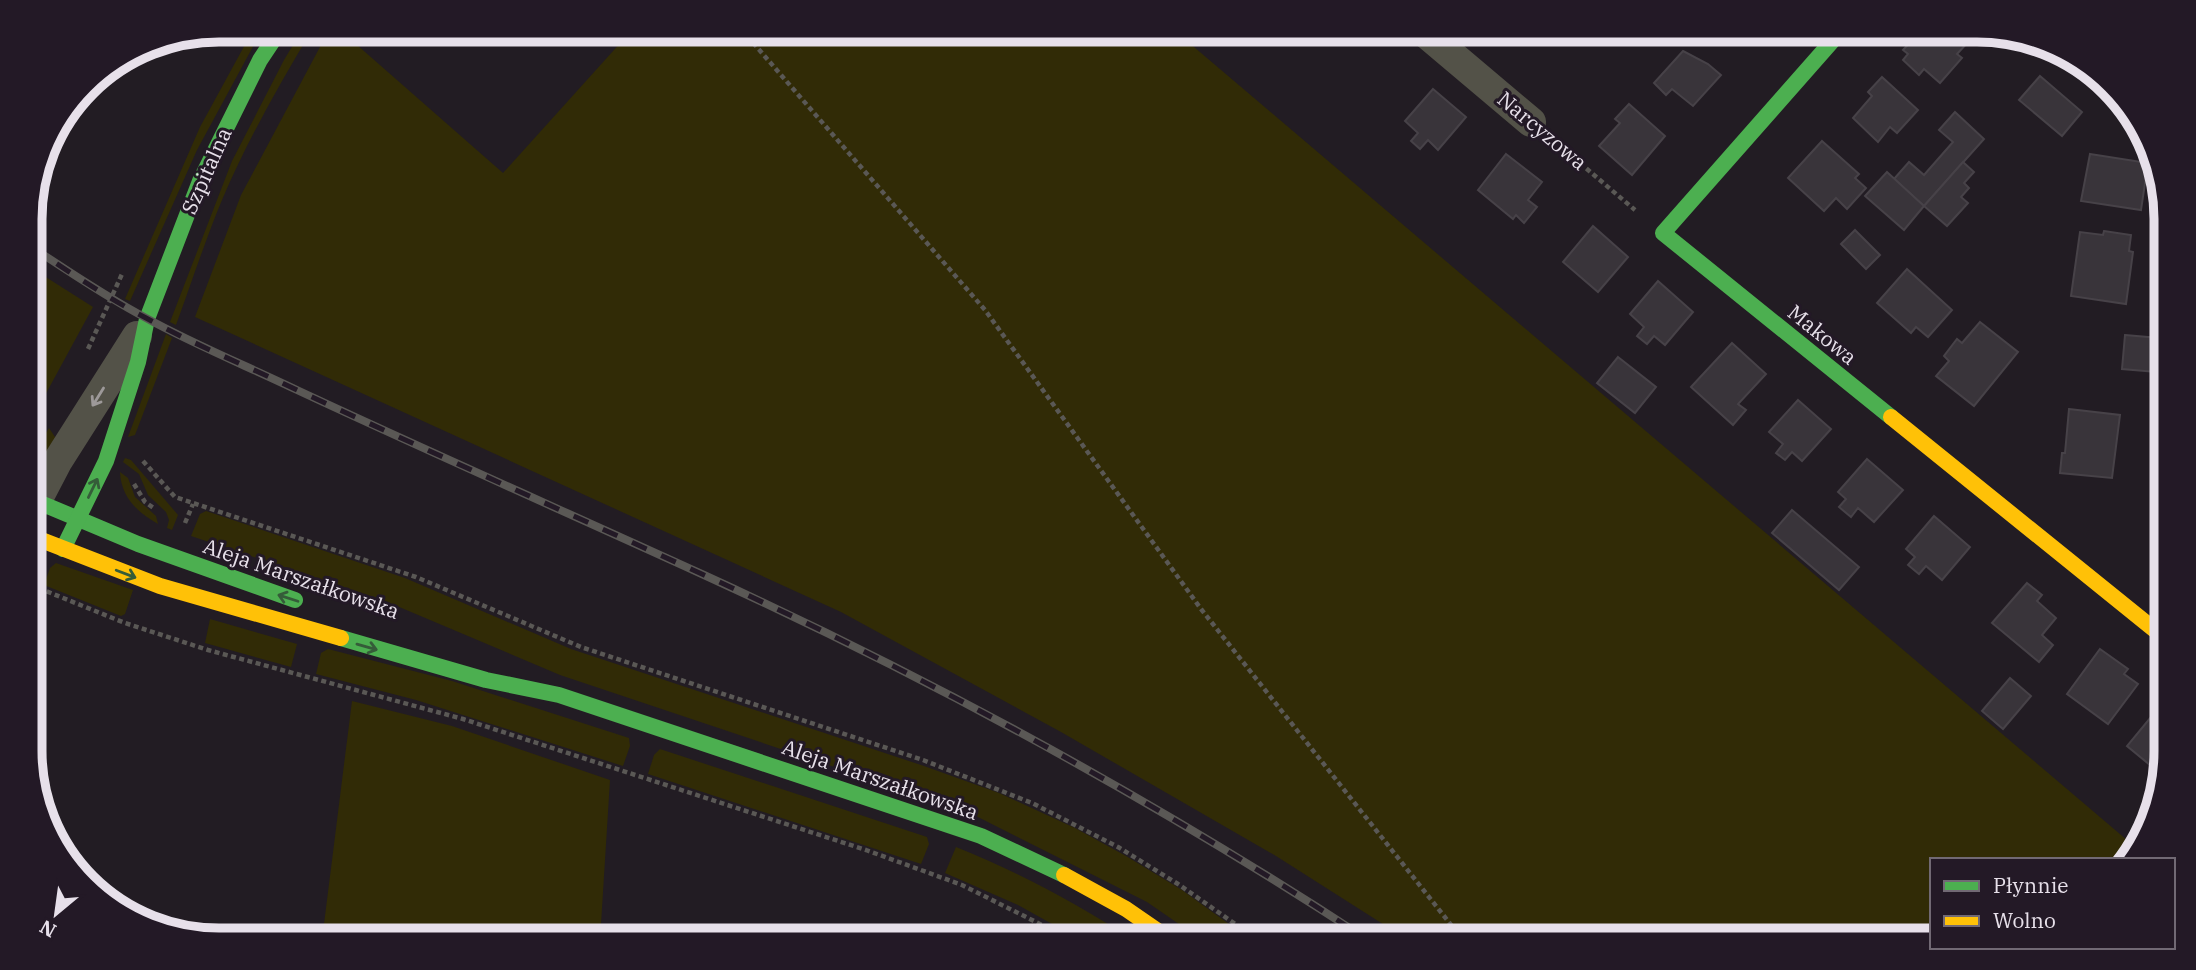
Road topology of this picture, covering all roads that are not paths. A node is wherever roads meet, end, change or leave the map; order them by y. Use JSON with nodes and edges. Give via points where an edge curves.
{"nodes":[{"id":1,"x":272,"y":42,"type":"edge"},
{"id":2,"x":1436,"y":42,"type":"edge"},
{"id":3,"x":1831,"y":42,"type":"edge"},
{"id":4,"x":1531,"y":122,"type":"road end"},
{"id":5,"x":147,"y":319,"type":"junction"},
{"id":6,"x":42,"y":488,"type":"edge"},
{"id":7,"x":42,"y":507,"type":"edge"},
{"id":8,"x":77,"y":520,"type":"junction"},
{"id":9,"x":42,"y":540,"type":"edge"},
{"id":10,"x":63,"y":549,"type":"junction"},
{"id":11,"x":308,"y":604,"type":"dead end"},
{"id":12,"x":2154,"y":629,"type":"edge"},
{"id":13,"x":493,"y":664,"type":"dead end"},
{"id":14,"x":559,"y":695,"type":"junction"},
{"id":15,"x":1154,"y":928,"type":"edge"}],
"edges":[{"from":1,"to":5,"type":"main road","name":"Szpitalna","via":[[200,181]]},
{"from":2,"to":4,"type":"street","name":"Narcyzowa"},
{"from":3,"to":12,"type":"main road","name":"Makowa","via":[[1663,233]]},
{"from":5,"to":6,"type":"street","name":"Szpitalna","one_way":true},
{"from":8,"to":5,"type":"main road","name":"Szpitalna","one_way":true,"via":[[103,468],[138,362]]},
{"from":7,"to":8,"type":"main road","name":"Aleja Marszałkowska"},
{"from":8,"to":10,"type":"main road","name":"Szpitalna"},
{"from":11,"to":8,"type":"main road","name":"Aleja Marszałkowska","one_way":true},
{"from":9,"to":10,"type":"main road","name":"Aleja Marszałkowska"},
{"from":10,"to":14,"type":"main road","name":"Aleja Marszałkowska","one_way":true,"via":[[159,586],[279,622],[486,680]]},
{"from":13,"to":14,"type":"main road","name":"Aleja Marszałkowska"},
{"from":14,"to":15,"type":"main road","name":"Aleja Marszałkowska","via":[[981,836],[1056,871]]}]}
